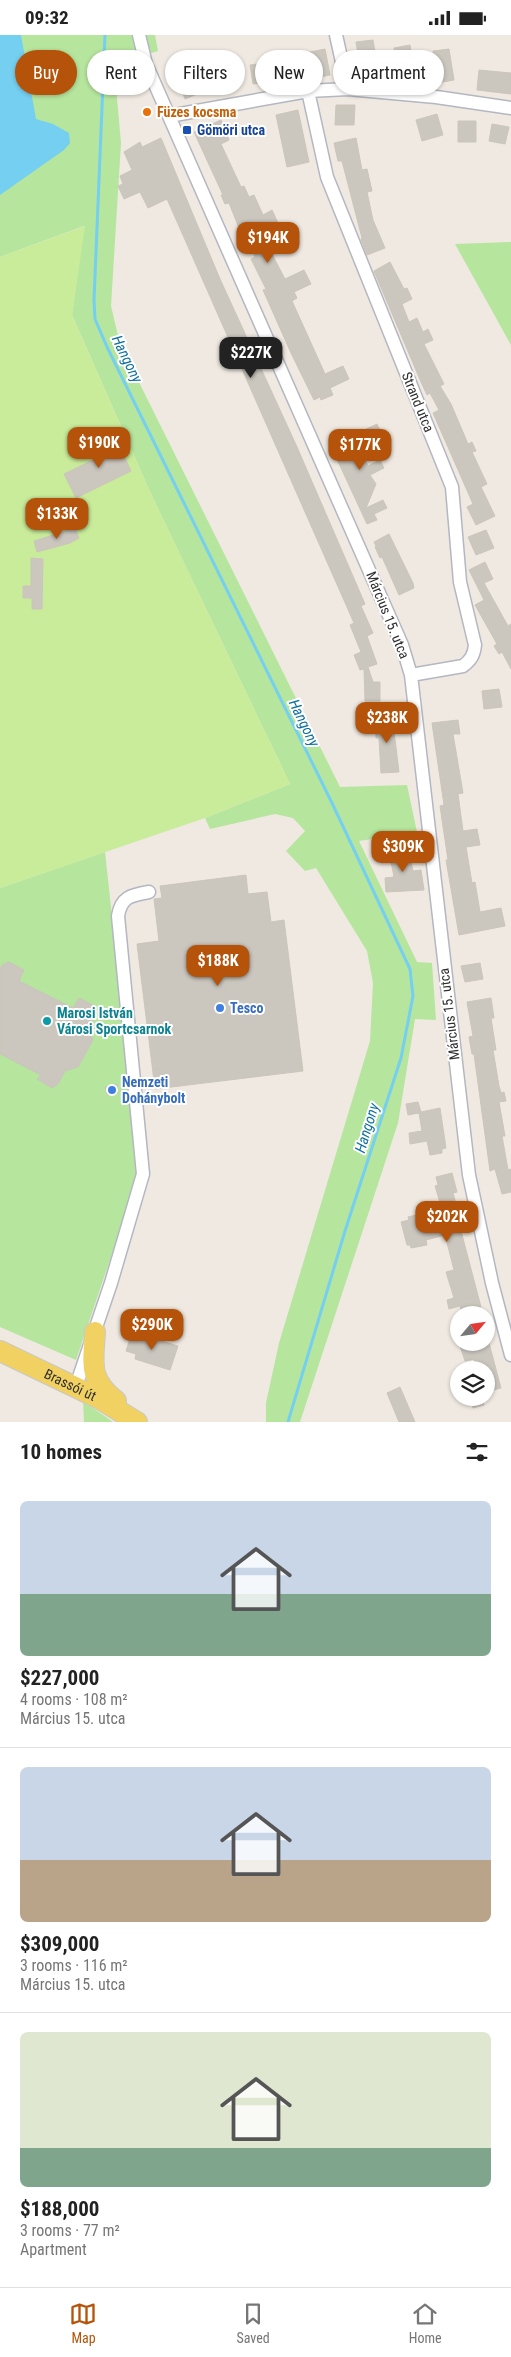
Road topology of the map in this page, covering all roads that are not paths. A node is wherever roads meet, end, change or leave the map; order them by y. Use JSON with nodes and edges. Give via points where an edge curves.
{"nodes":[{"id":1,"x":139,"y":35,"type":"edge"},
{"id":2,"x":336,"y":35,"type":"edge"},
{"id":3,"x":339,"y":50,"type":"edge"},
{"id":4,"x":286,"y":95,"type":"edge"},
{"id":5,"x":309,"y":95,"type":"edge"},
{"id":6,"x":414,"y":95,"type":"edge"},
{"id":7,"x":511,"y":109,"type":"edge"},
{"id":8,"x":170,"y":116,"type":"junction"},
{"id":9,"x":411,"y":675,"type":"junction"},
{"id":10,"x":149,"y":892,"type":"dead end"},
{"id":11,"x":95,"y":1332,"type":"junction"},
{"id":12,"x":0,"y":1351,"type":"edge"},
{"id":13,"x":511,"y":1355,"type":"edge"},
{"id":14,"x":76,"y":1387,"type":"junction"},
{"id":15,"x":138,"y":1422,"type":"edge"}],
"edges":[{"from":1,"to":8,"type":"street","name":"Március 15. utca","via":[[146,64]]},
{"from":2,"to":3,"type":"street"},
{"from":4,"to":8,"type":"street"},
{"from":5,"to":9,"type":"street","name":"Strand utca","via":[[327,177],[452,487],[460,582],[475,645],[474,653],[463,666]]},
{"from":6,"to":7,"type":"street"},
{"from":8,"to":9,"type":"street","name":"Március 15. utca","via":[[392,620]]},
{"from":9,"to":13,"type":"street","name":"Március 15. utca","via":[[469,1175]]},
{"from":10,"to":11,"type":"street","via":[[125,898],[120,904],[118,917],[143,1174]]},
{"from":11,"to":14,"type":"street"},
{"from":11,"to":15,"type":"main road","via":[[93,1371],[96,1381],[133,1413]]},
{"from":12,"to":14,"type":"main road","name":"Brassói út"},
{"from":14,"to":15,"type":"main road","name":"Brassói út"}]}
